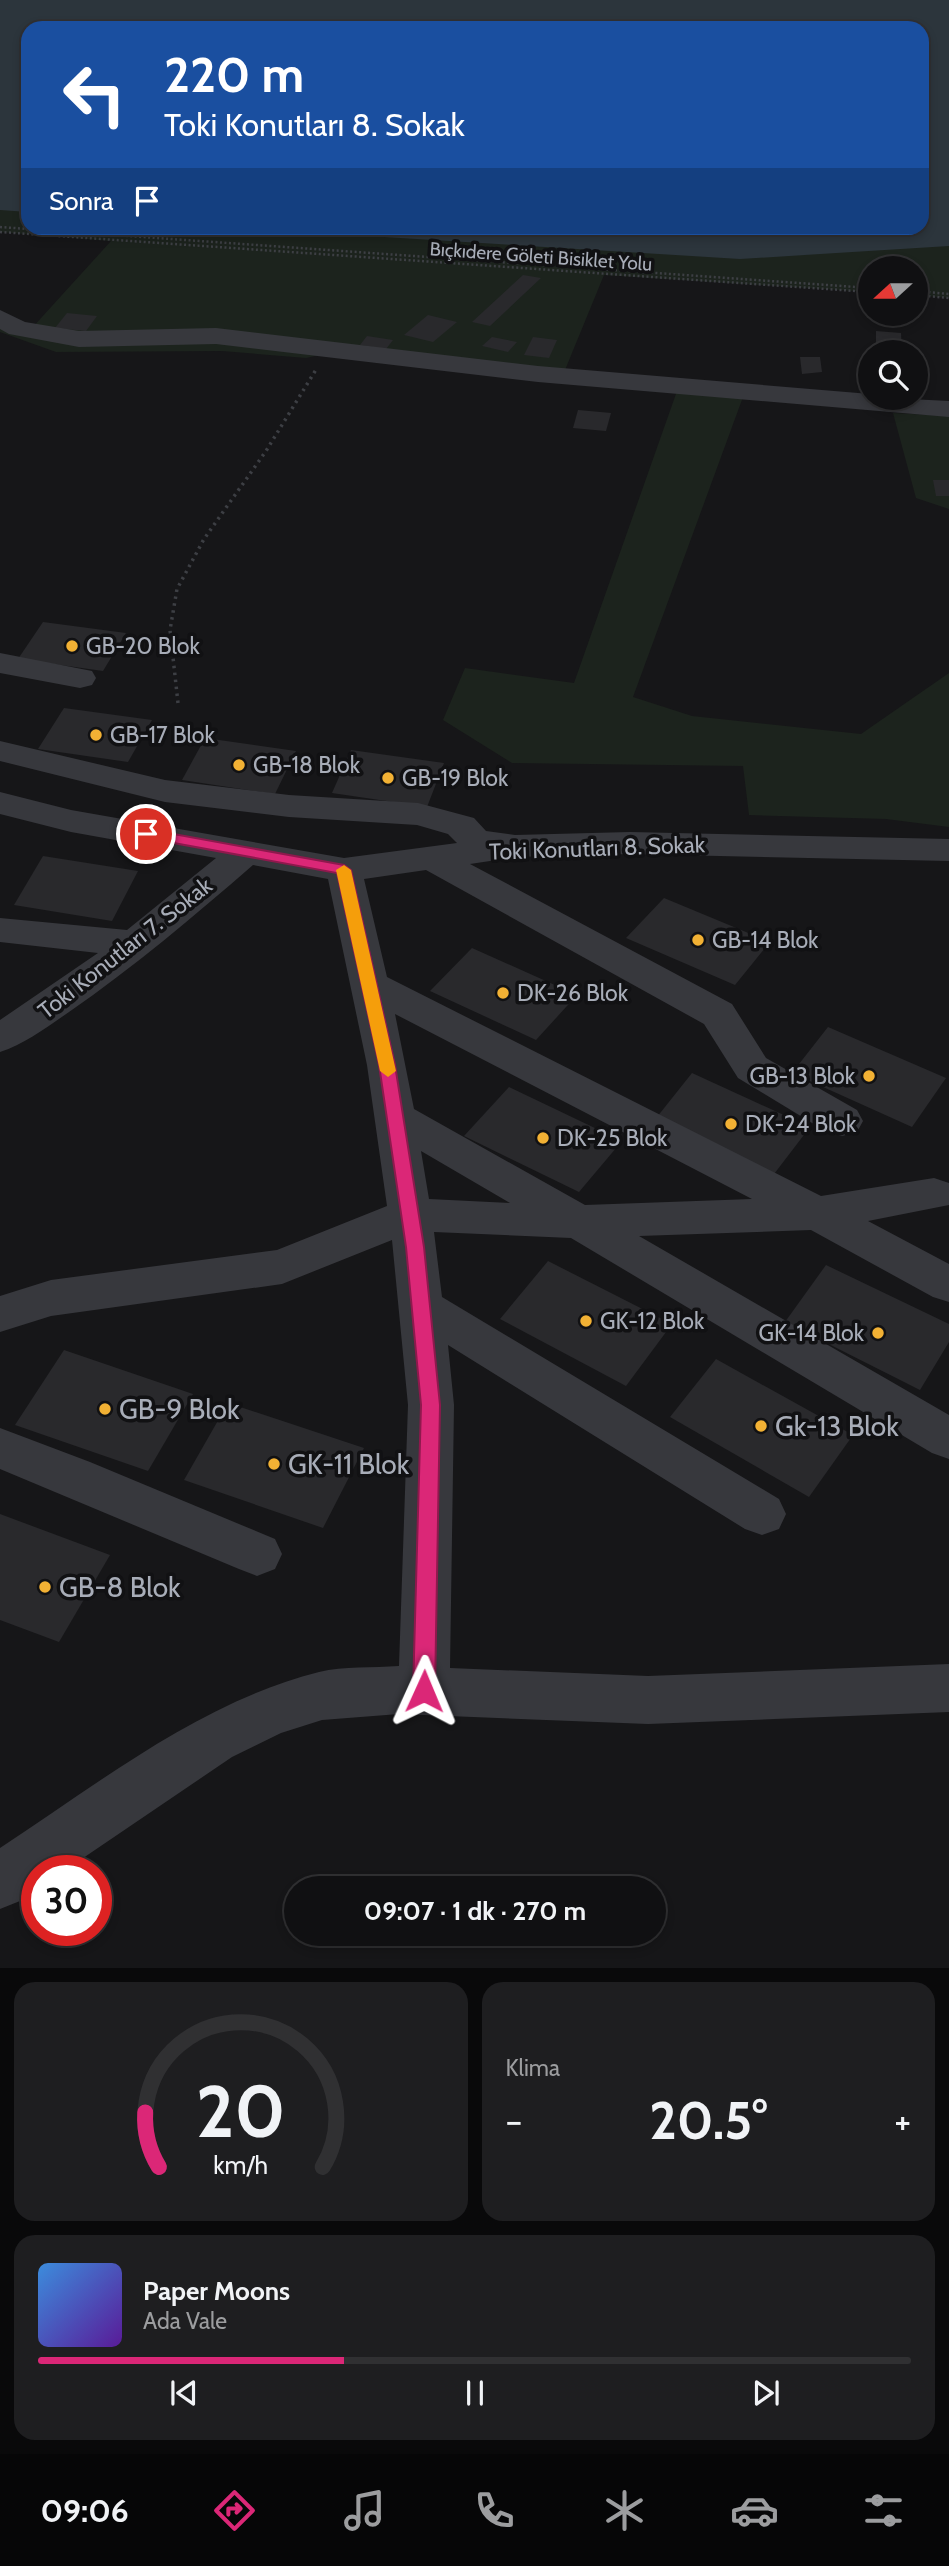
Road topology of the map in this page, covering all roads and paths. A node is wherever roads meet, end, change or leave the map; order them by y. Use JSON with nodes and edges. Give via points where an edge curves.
{"nodes":[{"id":1,"x":0,"y":229,"type":"edge"},
{"id":2,"x":21,"y":230,"type":"edge"},
{"id":3,"x":86,"y":235,"type":"edge"},
{"id":4,"x":858,"y":289,"type":"edge"},
{"id":5,"x":928,"y":294,"type":"edge"},
{"id":6,"x":949,"y":296,"type":"edge"},
{"id":7,"x":0,"y":318,"type":"edge"},
{"id":8,"x":327,"y":349,"type":"junction"},
{"id":9,"x":949,"y":409,"type":"edge"},
{"id":10,"x":0,"y":663,"type":"edge"},
{"id":11,"x":80,"y":678,"type":"dead end"},
{"id":12,"x":178,"y":703,"type":"dead end"},
{"id":13,"x":0,"y":751,"type":"edge"},
{"id":14,"x":0,"y":803,"type":"edge"},
{"id":15,"x":516,"y":846,"type":"junction"},
{"id":16,"x":949,"y":850,"type":"edge"},
{"id":17,"x":246,"y":852,"type":"junction"},
{"id":18,"x":430,"y":858,"type":"junction"},
{"id":19,"x":344,"y":870,"type":"junction"},
{"id":20,"x":0,"y":930,"type":"edge"},
{"id":21,"x":137,"y":944,"type":"junction"},
{"id":22,"x":370,"y":985,"type":"junction"},
{"id":23,"x":9,"y":1026,"type":"edge"},
{"id":24,"x":395,"y":1117,"type":"junction"},
{"id":25,"x":842,"y":1121,"type":"dead end"},
{"id":26,"x":934,"y":1194,"type":"dead end"},
{"id":27,"x":817,"y":1213,"type":"junction"},
{"id":28,"x":410,"y":1215,"type":"junction"},
{"id":29,"x":579,"y":1222,"type":"junction"},
{"id":30,"x":949,"y":1285,"type":"edge"},
{"id":31,"x":421,"y":1306,"type":"junction"},
{"id":32,"x":0,"y":1314,"type":"edge"},
{"id":33,"x":949,"y":1439,"type":"edge"},
{"id":34,"x":0,"y":1448,"type":"edge"},
{"id":35,"x":762,"y":1514,"type":"dead end"},
{"id":36,"x":257,"y":1554,"type":"dead end"},
{"id":37,"x":949,"y":1688,"type":"edge"},
{"id":38,"x":424,"y":1691,"type":"junction"},
{"id":39,"x":0,"y":1881,"type":"edge"}],
"edges":[{"from":1,"to":2,"type":"path","name":"Bıçkıdere Göleti Bisiklet Yolu"},
{"from":3,"to":4,"type":"path","name":"Bıçkıdere Göleti Bisiklet Yolu"},
{"from":5,"to":6,"type":"path"},
{"from":7,"to":8,"type":"street","via":[[19,329],[79,339],[216,336]]},
{"from":8,"to":9,"type":"street","via":[[538,373]]},
{"from":8,"to":12,"type":"path","via":[[283,428],[178,587],[170,634]]},
{"from":10,"to":11,"type":"street"},
{"from":13,"to":15,"type":"street","via":[[165,791],[289,806],[418,814],[461,826],[476,841]]},
{"from":14,"to":17,"type":"street","name":"Toki Konutları 8. Sokak","via":[[71,821]]},
{"from":15,"to":16,"type":"street","name":"Toki Konutları 8. Sokak","via":[[630,843]]},
{"from":15,"to":18,"type":"street","name":"Toki Konutları 8. Sokak"},
{"from":17,"to":19,"type":"street","name":"Toki Konutları 8. Sokak"},
{"from":17,"to":21,"type":"street","name":"Toki Konutları 7. Sokak"},
{"from":18,"to":19,"type":"street","name":"Toki Konutları 8. Sokak"},
{"from":18,"to":25,"type":"street","via":[[718,1014],[752,1068]]},
{"from":19,"to":22,"type":"street"},
{"from":20,"to":21,"type":"street"},
{"from":21,"to":23,"type":"street","name":"Toki Konutları 7. Sokak"},
{"from":22,"to":24,"type":"street"},
{"from":22,"to":27,"type":"street"},
{"from":24,"to":28,"type":"street"},
{"from":24,"to":29,"type":"street"},
{"from":26,"to":27,"type":"street"},
{"from":27,"to":29,"type":"street"},
{"from":27,"to":30,"type":"street"},
{"from":28,"to":29,"type":"street"},
{"from":28,"to":31,"type":"street"},
{"from":28,"to":32,"type":"street","via":[[282,1267],[51,1298]]},
{"from":29,"to":33,"type":"street"},
{"from":31,"to":35,"type":"street"},
{"from":31,"to":38,"type":"street","via":[[430,1405]]},
{"from":34,"to":36,"type":"street"},
{"from":37,"to":38,"type":"street","via":[[648,1700]]},
{"from":38,"to":39,"type":"street","via":[[322,1696],[271,1712],[213,1739]]}]}
